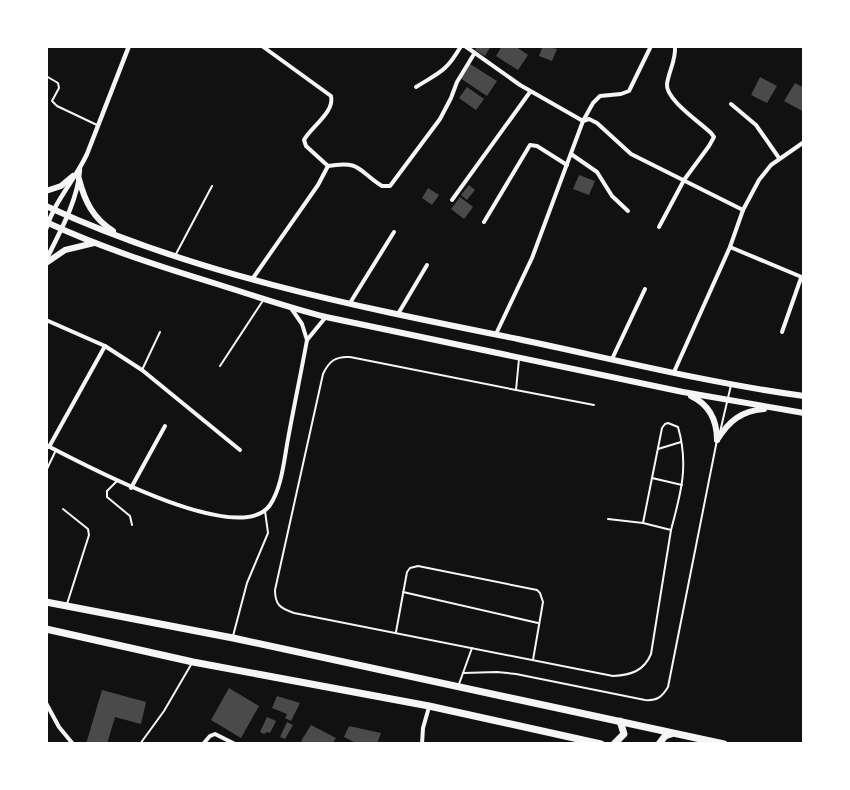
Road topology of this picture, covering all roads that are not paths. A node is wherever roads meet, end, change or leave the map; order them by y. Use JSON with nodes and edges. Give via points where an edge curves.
{"nodes":[{"id":1,"x":129,"y":46,"type":"edge"},
{"id":2,"x":262,"y":46,"type":"edge"},
{"id":3,"x":463,"y":46,"type":"edge"},
{"id":4,"x":651,"y":46,"type":"edge"},
{"id":5,"x":675,"y":46,"type":"edge"},
{"id":6,"x":474,"y":54,"type":"junction"},
{"id":7,"x":46,"y":76,"type":"edge"},
{"id":8,"x":416,"y":87,"type":"dead end"},
{"id":9,"x":530,"y":92,"type":"junction"},
{"id":10,"x":731,"y":104,"type":"dead end"},
{"id":11,"x":583,"y":121,"type":"junction"},
{"id":12,"x":100,"y":126,"type":"junction"},
{"id":13,"x":803,"y":144,"type":"edge"},
{"id":14,"x":571,"y":154,"type":"junction"},
{"id":15,"x":779,"y":158,"type":"junction"},
{"id":16,"x":567,"y":165,"type":"junction"},
{"id":17,"x":328,"y":166,"type":"junction"},
{"id":18,"x":76,"y":178,"type":"junction"},
{"id":19,"x":684,"y":180,"type":"junction"},
{"id":20,"x":212,"y":186,"type":"dead end"},
{"id":21,"x":46,"y":190,"type":"edge"},
{"id":22,"x":452,"y":200,"type":"dead end"},
{"id":23,"x":46,"y":206,"type":"edge"},
{"id":24,"x":54,"y":209,"type":"junction"},
{"id":25,"x":743,"y":210,"type":"junction"},
{"id":26,"x":628,"y":211,"type":"dead end"},
{"id":27,"x":67,"y":215,"type":"junction"},
{"id":28,"x":484,"y":222,"type":"dead end"},
{"id":29,"x":47,"y":225,"type":"edge"},
{"id":30,"x":659,"y":227,"type":"dead end"},
{"id":31,"x":61,"y":229,"type":"junction"},
{"id":32,"x":394,"y":232,"type":"dead end"},
{"id":33,"x":123,"y":238,"type":"junction"},
{"id":34,"x":94,"y":243,"type":"junction"},
{"id":35,"x":730,"y":247,"type":"junction"},
{"id":36,"x":175,"y":256,"type":"junction"},
{"id":37,"x":46,"y":262,"type":"edge"},
{"id":38,"x":427,"y":265,"type":"dead end"},
{"id":39,"x":253,"y":278,"type":"junction"},
{"id":40,"x":802,"y":278,"type":"edge"},
{"id":41,"x":645,"y":289,"type":"dead end"},
{"id":42,"x":264,"y":299,"type":"junction"},
{"id":43,"x":350,"y":304,"type":"junction"},
{"id":44,"x":291,"y":308,"type":"junction"},
{"id":45,"x":397,"y":315,"type":"junction"},
{"id":46,"x":326,"y":317,"type":"junction"},
{"id":47,"x":46,"y":320,"type":"edge"},
{"id":48,"x":160,"y":332,"type":"dead end"},
{"id":49,"x":782,"y":332,"type":"dead end"},
{"id":50,"x":496,"y":335,"type":"junction"},
{"id":51,"x":307,"y":340,"type":"junction"},
{"id":52,"x":105,"y":346,"type":"junction"},
{"id":53,"x":519,"y":359,"type":"junction"},
{"id":54,"x":612,"y":359,"type":"junction"},
{"id":55,"x":220,"y":366,"type":"dead end"},
{"id":56,"x":142,"y":370,"type":"junction"},
{"id":57,"x":674,"y":372,"type":"junction"},
{"id":58,"x":732,"y":384,"type":"junction"},
{"id":59,"x":516,"y":390,"type":"junction"},
{"id":60,"x":683,"y":392,"type":"junction"},
{"id":61,"x":804,"y":396,"type":"edge"},
{"id":62,"x":728,"y":400,"type":"junction"},
{"id":63,"x":594,"y":405,"type":"dead end"},
{"id":64,"x":770,"y":408,"type":"junction"},
{"id":65,"x":804,"y":413,"type":"edge"},
{"id":66,"x":165,"y":426,"type":"dead end"},
{"id":67,"x":717,"y":440,"type":"junction"},
{"id":68,"x":681,"y":442,"type":"junction"},
{"id":69,"x":48,"y":446,"type":"edge"},
{"id":70,"x":658,"y":449,"type":"junction"},
{"id":71,"x":56,"y":450,"type":"junction"},
{"id":72,"x":240,"y":450,"type":"dead end"},
{"id":73,"x":46,"y":471,"type":"edge"},
{"id":74,"x":652,"y":478,"type":"junction"},
{"id":75,"x":117,"y":481,"type":"junction"},
{"id":76,"x":682,"y":485,"type":"junction"},
{"id":77,"x":131,"y":488,"type":"junction"},
{"id":78,"x":63,"y":509,"type":"dead end"},
{"id":79,"x":265,"y":511,"type":"junction"},
{"id":80,"x":608,"y":519,"type":"dead end"},
{"id":81,"x":643,"y":523,"type":"junction"},
{"id":82,"x":132,"y":525,"type":"dead end"},
{"id":83,"x":671,"y":530,"type":"junction"},
{"id":84,"x":403,"y":592,"type":"junction"},
{"id":85,"x":46,"y":602,"type":"edge"},
{"id":86,"x":67,"y":607,"type":"junction"},
{"id":87,"x":539,"y":623,"type":"junction"},
{"id":88,"x":46,"y":629,"type":"edge"},
{"id":89,"x":396,"y":633,"type":"junction"},
{"id":90,"x":233,"y":638,"type":"junction"},
{"id":91,"x":472,"y":648,"type":"junction"},
{"id":92,"x":533,"y":661,"type":"junction"},
{"id":93,"x":193,"y":662,"type":"junction"},
{"id":94,"x":463,"y":673,"type":"junction"},
{"id":95,"x":458,"y":687,"type":"junction"},
{"id":96,"x":46,"y":703,"type":"edge"},
{"id":97,"x":429,"y":706,"type":"junction"},
{"id":98,"x":620,"y":721,"type":"junction"},
{"id":99,"x":671,"y":734,"type":"junction"},
{"id":100,"x":73,"y":744,"type":"edge"},
{"id":101,"x":140,"y":744,"type":"edge"},
{"id":102,"x":202,"y":744,"type":"edge"},
{"id":103,"x":235,"y":744,"type":"edge"},
{"id":104,"x":422,"y":744,"type":"edge"},
{"id":105,"x":601,"y":744,"type":"edge"},
{"id":106,"x":614,"y":744,"type":"edge"},
{"id":107,"x":659,"y":744,"type":"edge"},
{"id":108,"x":724,"y":744,"type":"edge"}],
"edges":[{"from":1,"to":12,"type":"street"},
{"from":2,"to":17,"type":"street","via":[[331,96],[329,109],[304,140]]},
{"from":3,"to":6,"type":"street"},
{"from":3,"to":8,"type":"street","via":[[441,73]]},
{"from":4,"to":11,"type":"street","via":[[628,91],[600,96]]},
{"from":5,"to":19,"type":"street","via":[[667,90],[714,137]]},
{"from":6,"to":9,"type":"street"},
{"from":6,"to":17,"type":"street","via":[[440,119],[390,186],[382,186],[354,165]]},
{"from":7,"to":12,"type":"lane","via":[[58,83],[52,101],[57,106]]},
{"from":9,"to":11,"type":"street"},
{"from":9,"to":22,"type":"street"},
{"from":10,"to":15,"type":"street","via":[[756,124]]},
{"from":11,"to":14,"type":"street"},
{"from":11,"to":19,"type":"street","via":[[597,123],[631,154]]},
{"from":12,"to":18,"type":"street"},
{"from":13,"to":15,"type":"street"},
{"from":14,"to":16,"type":"street"},
{"from":14,"to":26,"type":"street","via":[[597,172],[612,196]]},
{"from":15,"to":25,"type":"street","via":[[764,172]]},
{"from":16,"to":28,"type":"street","via":[[537,146],[530,146]]},
{"from":16,"to":50,"type":"street","via":[[532,258]]},
{"from":17,"to":39,"type":"street"},
{"from":18,"to":21,"type":"main road"},
{"from":18,"to":24,"type":"street"},
{"from":18,"to":27,"type":"street"},
{"from":18,"to":33,"type":"main road","via":[[89,209]]},
{"from":19,"to":25,"type":"street"},
{"from":19,"to":30,"type":"street"},
{"from":20,"to":36,"type":"lane"},
{"from":23,"to":24,"type":"main road"},
{"from":24,"to":27,"type":"main road"},
{"from":24,"to":29,"type":"street"},
{"from":25,"to":35,"type":"street"},
{"from":27,"to":31,"type":"street"},
{"from":27,"to":33,"type":"main road"},
{"from":29,"to":31,"type":"main road"},
{"from":31,"to":34,"type":"main road"},
{"from":31,"to":37,"type":"street"},
{"from":32,"to":43,"type":"street"},
{"from":33,"to":36,"type":"main road"},
{"from":34,"to":37,"type":"main road","via":[[65,250]]},
{"from":34,"to":42,"type":"main road"},
{"from":35,"to":40,"type":"street"},
{"from":35,"to":57,"type":"street"},
{"from":36,"to":39,"type":"main road"},
{"from":38,"to":45,"type":"street"},
{"from":39,"to":43,"type":"main road"},
{"from":40,"to":49,"type":"street"},
{"from":41,"to":54,"type":"street"},
{"from":42,"to":44,"type":"main road"},
{"from":42,"to":55,"type":"lane"},
{"from":43,"to":45,"type":"main road"},
{"from":44,"to":46,"type":"main road"},
{"from":44,"to":51,"type":"street"},
{"from":45,"to":50,"type":"main road"},
{"from":46,"to":51,"type":"street"},
{"from":46,"to":53,"type":"main road"},
{"from":47,"to":52,"type":"street"},
{"from":48,"to":56,"type":"lane"},
{"from":50,"to":54,"type":"main road"},
{"from":51,"to":79,"type":"street","via":[[282,472]]},
{"from":52,"to":56,"type":"street"},
{"from":52,"to":69,"type":"street"},
{"from":53,"to":59,"type":"lane"},
{"from":53,"to":60,"type":"main road"},
{"from":54,"to":57,"type":"main road"},
{"from":56,"to":72,"type":"street"},
{"from":57,"to":58,"type":"main road"},
{"from":58,"to":61,"type":"main road"},
{"from":58,"to":62,"type":"lane"},
{"from":59,"to":63,"type":"lane"},
{"from":59,"to":89,"type":"lane","via":[[350,357],[336,357],[326,368],[275,590],[276,603],[294,613]]},
{"from":60,"to":62,"type":"main road"},
{"from":60,"to":67,"type":"main road","via":[[698,399],[712,414]]},
{"from":62,"to":64,"type":"main road"},
{"from":62,"to":67,"type":"lane"},
{"from":64,"to":65,"type":"main road"},
{"from":64,"to":67,"type":"main road","via":[[741,414]]},
{"from":66,"to":77,"type":"street"},
{"from":67,"to":94,"type":"lane","via":[[668,687],[663,695],[645,700],[516,674]]},
{"from":68,"to":70,"type":"lane"},
{"from":68,"to":70,"type":"lane","via":[[676,426],[664,424]]},
{"from":68,"to":76,"type":"lane","via":[[685,463]]},
{"from":69,"to":71,"type":"street"},
{"from":70,"to":74,"type":"lane"},
{"from":71,"to":73,"type":"lane"},
{"from":71,"to":75,"type":"street"},
{"from":74,"to":76,"type":"lane"},
{"from":74,"to":81,"type":"lane"},
{"from":75,"to":77,"type":"street"},
{"from":75,"to":82,"type":"lane","via":[[107,491],[107,497],[130,516]]},
{"from":76,"to":83,"type":"lane"},
{"from":77,"to":79,"type":"street","via":[[215,514],[253,517]]},
{"from":78,"to":86,"type":"lane","via":[[88,529],[89,535]]},
{"from":79,"to":90,"type":"lane","via":[[268,534],[247,583]]},
{"from":80,"to":81,"type":"lane"},
{"from":81,"to":83,"type":"lane"},
{"from":83,"to":92,"type":"lane","via":[[654,643],[643,668],[613,676]]},
{"from":84,"to":87,"type":"lane"},
{"from":84,"to":87,"type":"lane","via":[[407,572],[414,566],[537,590],[543,597]]},
{"from":84,"to":89,"type":"lane"},
{"from":85,"to":86,"type":"highway"},
{"from":86,"to":90,"type":"highway"},
{"from":87,"to":92,"type":"lane"},
{"from":88,"to":93,"type":"highway"},
{"from":89,"to":91,"type":"lane"},
{"from":90,"to":95,"type":"highway"},
{"from":91,"to":92,"type":"lane"},
{"from":91,"to":94,"type":"lane"},
{"from":93,"to":97,"type":"highway"},
{"from":93,"to":101,"type":"lane"},
{"from":94,"to":95,"type":"lane"},
{"from":95,"to":98,"type":"highway"},
{"from":96,"to":100,"type":"street"},
{"from":97,"to":104,"type":"street"},
{"from":97,"to":105,"type":"highway"},
{"from":98,"to":99,"type":"highway"},
{"from":98,"to":106,"type":"highway","via":[[624,734]]},
{"from":99,"to":107,"type":"highway"},
{"from":99,"to":108,"type":"highway"},
{"from":102,"to":103,"type":"street","via":[[215,734]]}]}
